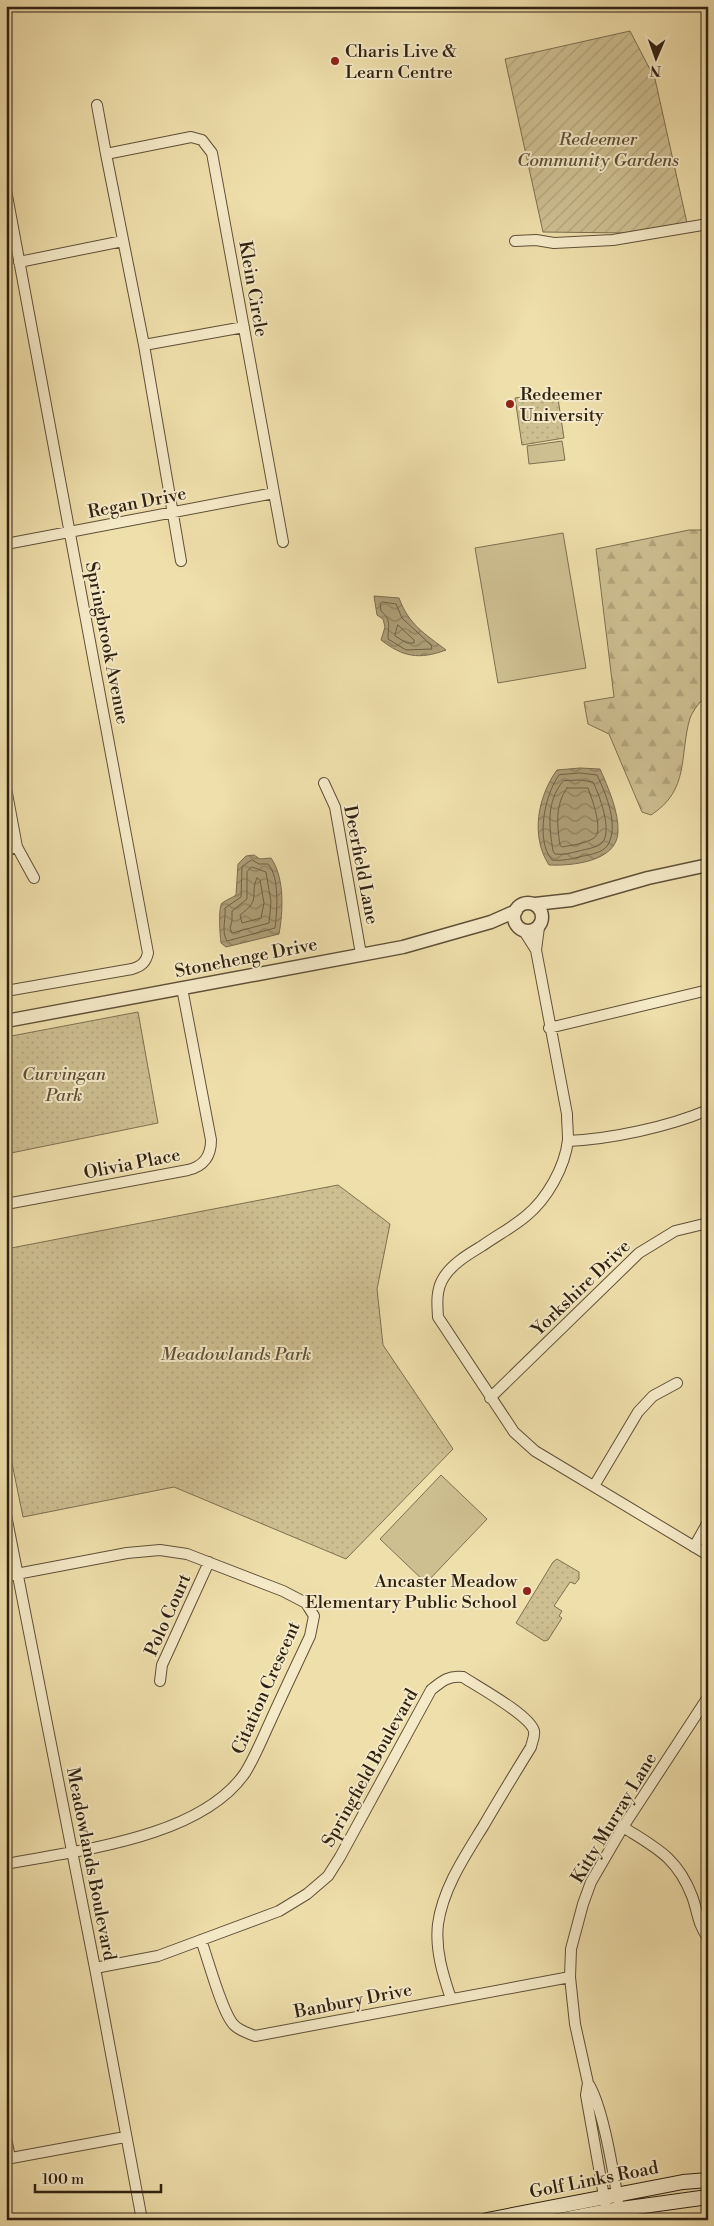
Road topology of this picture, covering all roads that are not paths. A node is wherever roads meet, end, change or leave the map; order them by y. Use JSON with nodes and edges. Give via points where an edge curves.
{"nodes":[{"id":1,"x":97,"y":105,"type":"dead end"},
{"id":2,"x":106,"y":154,"type":"junction"},
{"id":3,"x":6,"y":190,"type":"edge"},
{"id":4,"x":708,"y":224,"type":"edge"},
{"id":5,"x":123,"y":241,"type":"junction"},
{"id":6,"x":515,"y":241,"type":"dead end"},
{"id":7,"x":19,"y":262,"type":"junction"},
{"id":8,"x":244,"y":327,"type":"junction"},
{"id":9,"x":144,"y":345,"type":"junction"},
{"id":10,"x":274,"y":493,"type":"junction"},
{"id":11,"x":172,"y":513,"type":"junction"},
{"id":12,"x":70,"y":532,"type":"junction"},
{"id":13,"x":283,"y":542,"type":"dead end"},
{"id":14,"x":6,"y":544,"type":"edge"},
{"id":15,"x":181,"y":561,"type":"dead end"},
{"id":16,"x":324,"y":783,"type":"dead end"},
{"id":17,"x":6,"y":788,"type":"edge"},
{"id":18,"x":17,"y":848,"type":"junction"},
{"id":19,"x":6,"y":850,"type":"edge"},
{"id":20,"x":708,"y":865,"type":"edge"},
{"id":21,"x":34,"y":878,"type":"dead end"},
{"id":22,"x":571,"y":900,"type":"junction"},
{"id":23,"x":535,"y":904,"type":"junction"},
{"id":24,"x":516,"y":911,"type":"junction"},
{"id":25,"x":491,"y":922,"type":"junction"},
{"id":26,"x":541,"y":923,"type":"junction"},
{"id":27,"x":521,"y":929,"type":"junction"},
{"id":28,"x":536,"y":950,"type":"junction"},
{"id":29,"x":361,"y":954,"type":"junction"},
{"id":30,"x":182,"y":988,"type":"junction"},
{"id":31,"x":708,"y":990,"type":"edge"},
{"id":32,"x":6,"y":991,"type":"edge"},
{"id":33,"x":6,"y":1021,"type":"edge"},
{"id":34,"x":549,"y":1028,"type":"junction"},
{"id":35,"x":708,"y":1110,"type":"edge"},
{"id":36,"x":568,"y":1141,"type":"junction"},
{"id":37,"x":6,"y":1204,"type":"edge"},
{"id":38,"x":708,"y":1223,"type":"edge"},
{"id":39,"x":677,"y":1383,"type":"dead end"},
{"id":40,"x":490,"y":1398,"type":"junction"},
{"id":41,"x":594,"y":1486,"type":"junction"},
{"id":42,"x":6,"y":1515,"type":"edge"},
{"id":43,"x":708,"y":1522,"type":"edge"},
{"id":44,"x":694,"y":1547,"type":"junction"},
{"id":45,"x":708,"y":1555,"type":"edge"},
{"id":46,"x":209,"y":1562,"type":"junction"},
{"id":47,"x":18,"y":1574,"type":"junction"},
{"id":48,"x":6,"y":1576,"type":"edge"},
{"id":49,"x":160,"y":1681,"type":"dead end"},
{"id":50,"x":708,"y":1697,"type":"edge"},
{"id":51,"x":623,"y":1827,"type":"junction"},
{"id":52,"x":71,"y":1852,"type":"junction"},
{"id":53,"x":6,"y":1864,"type":"edge"},
{"id":54,"x":708,"y":1938,"type":"edge"},
{"id":55,"x":201,"y":1940,"type":"junction"},
{"id":56,"x":95,"y":1968,"type":"junction"},
{"id":57,"x":570,"y":1977,"type":"junction"},
{"id":58,"x":451,"y":1999,"type":"junction"},
{"id":59,"x":125,"y":2137,"type":"junction"},
{"id":60,"x":6,"y":2138,"type":"edge"},
{"id":61,"x":8,"y":2158,"type":"edge"},
{"id":62,"x":708,"y":2180,"type":"edge"},
{"id":63,"x":708,"y":2197,"type":"edge"},
{"id":64,"x":612,"y":2203,"type":"junction"},
{"id":65,"x":142,"y":2220,"type":"edge"},
{"id":66,"x":487,"y":2220,"type":"edge"},
{"id":67,"x":561,"y":2220,"type":"edge"}],
"edges":[{"from":1,"to":2,"type":"street"},
{"from":2,"to":5,"type":"street"},
{"from":2,"to":8,"type":"street","name":"Klein Circle","via":[[191,137],[202,140],[212,153]]},
{"from":3,"to":7,"type":"street","name":"Springbrook Avenue"},
{"from":4,"to":6,"type":"street","via":[[613,240]]},
{"from":5,"to":7,"type":"street"},
{"from":5,"to":9,"type":"street"},
{"from":7,"to":12,"type":"street","name":"Springbrook Avenue"},
{"from":8,"to":9,"type":"street"},
{"from":8,"to":10,"type":"street","name":"Klein Circle"},
{"from":9,"to":11,"type":"street"},
{"from":10,"to":11,"type":"street","name":"Regan Drive"},
{"from":10,"to":13,"type":"street","name":"Klein Circle"},
{"from":11,"to":12,"type":"street","name":"Regan Drive"},
{"from":11,"to":15,"type":"street"},
{"from":12,"to":14,"type":"street","name":"Regan Drive"},
{"from":12,"to":32,"type":"street","name":"Springbrook Avenue","via":[[148,952],[140,967]]},
{"from":16,"to":29,"type":"street","name":"Deerfield Lane","via":[[335,807]]},
{"from":17,"to":18,"type":"street"},
{"from":18,"to":19,"type":"street"},
{"from":18,"to":21,"type":"street"},
{"from":20,"to":22,"type":"street"},
{"from":22,"to":23,"type":"street"},
{"from":22,"to":26,"type":"street"},
{"from":23,"to":24,"type":"street","via":[[526,903]]},
{"from":23,"to":26,"type":"street","via":[[541,910]]},
{"from":24,"to":25,"type":"street","name":"Stonehenge Drive"},
{"from":24,"to":27,"type":"street","via":[[514,919]]},
{"from":25,"to":27,"type":"street","name":"Stonehenge Drive"},
{"from":25,"to":29,"type":"street","name":"Stonehenge Drive","via":[[403,947]]},
{"from":26,"to":27,"type":"street","via":[[532,931]]},
{"from":26,"to":28,"type":"street"},
{"from":27,"to":28,"type":"street"},
{"from":28,"to":34,"type":"street"},
{"from":29,"to":30,"type":"street","name":"Stonehenge Drive"},
{"from":30,"to":33,"type":"street","name":"Stonehenge Drive"},
{"from":30,"to":37,"type":"street","name":"Olivia Place","via":[[211,1140],[206,1160],[188,1170]]},
{"from":31,"to":34,"type":"street"},
{"from":34,"to":36,"type":"street","via":[[567,1114]]},
{"from":35,"to":36,"type":"street","via":[[669,1124]]},
{"from":36,"to":40,"type":"street","via":[[547,1193],[527,1216],[452,1267],[439,1287],[438,1317]]},
{"from":38,"to":40,"type":"street","name":"Yorkshire Drive","via":[[675,1231],[639,1253]]},
{"from":39,"to":41,"type":"street","via":[[653,1396],[638,1412]]},
{"from":40,"to":41,"type":"street","via":[[514,1432],[534,1451]]},
{"from":41,"to":44,"type":"street"},
{"from":42,"to":47,"type":"street","name":"Meadowlands Boulevard"},
{"from":43,"to":44,"type":"street"},
{"from":44,"to":45,"type":"street"},
{"from":46,"to":47,"type":"street","name":"Citation Crescent","via":[[187,1554],[160,1550],[127,1553]]},
{"from":46,"to":49,"type":"street","name":"Polo Court","via":[[162,1665]]},
{"from":46,"to":52,"type":"street","name":"Citation Crescent","via":[[283,1591],[306,1603],[314,1616],[310,1636],[253,1758],[234,1786],[214,1804],[186,1820],[139,1836]]},
{"from":47,"to":48,"type":"street","name":"Citation Crescent"},
{"from":47,"to":52,"type":"street","name":"Meadowlands Boulevard"},
{"from":50,"to":51,"type":"street","name":"Kitty Murray Lane"},
{"from":51,"to":54,"type":"street","via":[[674,1863],[689,1887],[700,1927]]},
{"from":51,"to":57,"type":"street","name":"Kitty Murray Lane","via":[[591,1882],[571,1949]]},
{"from":52,"to":53,"type":"street","name":"Citation Crescent"},
{"from":52,"to":56,"type":"street","name":"Meadowlands Boulevard"},
{"from":55,"to":56,"type":"street","name":"Springfield Boulevard","via":[[158,1956]]},
{"from":55,"to":58,"type":"street","name":"Banbury Drive","via":[[233,2024],[255,2036]]},
{"from":55,"to":58,"type":"street","name":"Springfield Boulevard","via":[[278,1911],[307,1894],[328,1876],[431,1690],[454,1676],[463,1677],[519,1713],[534,1732],[531,1746],[457,1869],[444,1898],[438,1925],[438,1950]]},
{"from":56,"to":59,"type":"street","name":"Meadowlands Boulevard"},
{"from":57,"to":58,"type":"street","name":"Banbury Drive"},
{"from":57,"to":64,"type":"street","name":"Kitty Murray Lane","via":[[575,2024],[588,2083],[586,2095]]},
{"from":59,"to":61,"type":"street"},
{"from":59,"to":65,"type":"street","name":"Meadowlands Boulevard"},
{"from":60,"to":61,"type":"street"},
{"from":62,"to":64,"type":"main road","name":"Golf Links Road"},
{"from":63,"to":64,"type":"main road","name":"Golf Links Road"},
{"from":64,"to":66,"type":"main road","name":"Golf Links Road"},
{"from":64,"to":67,"type":"main road","name":"Golf Links Road"}]}
